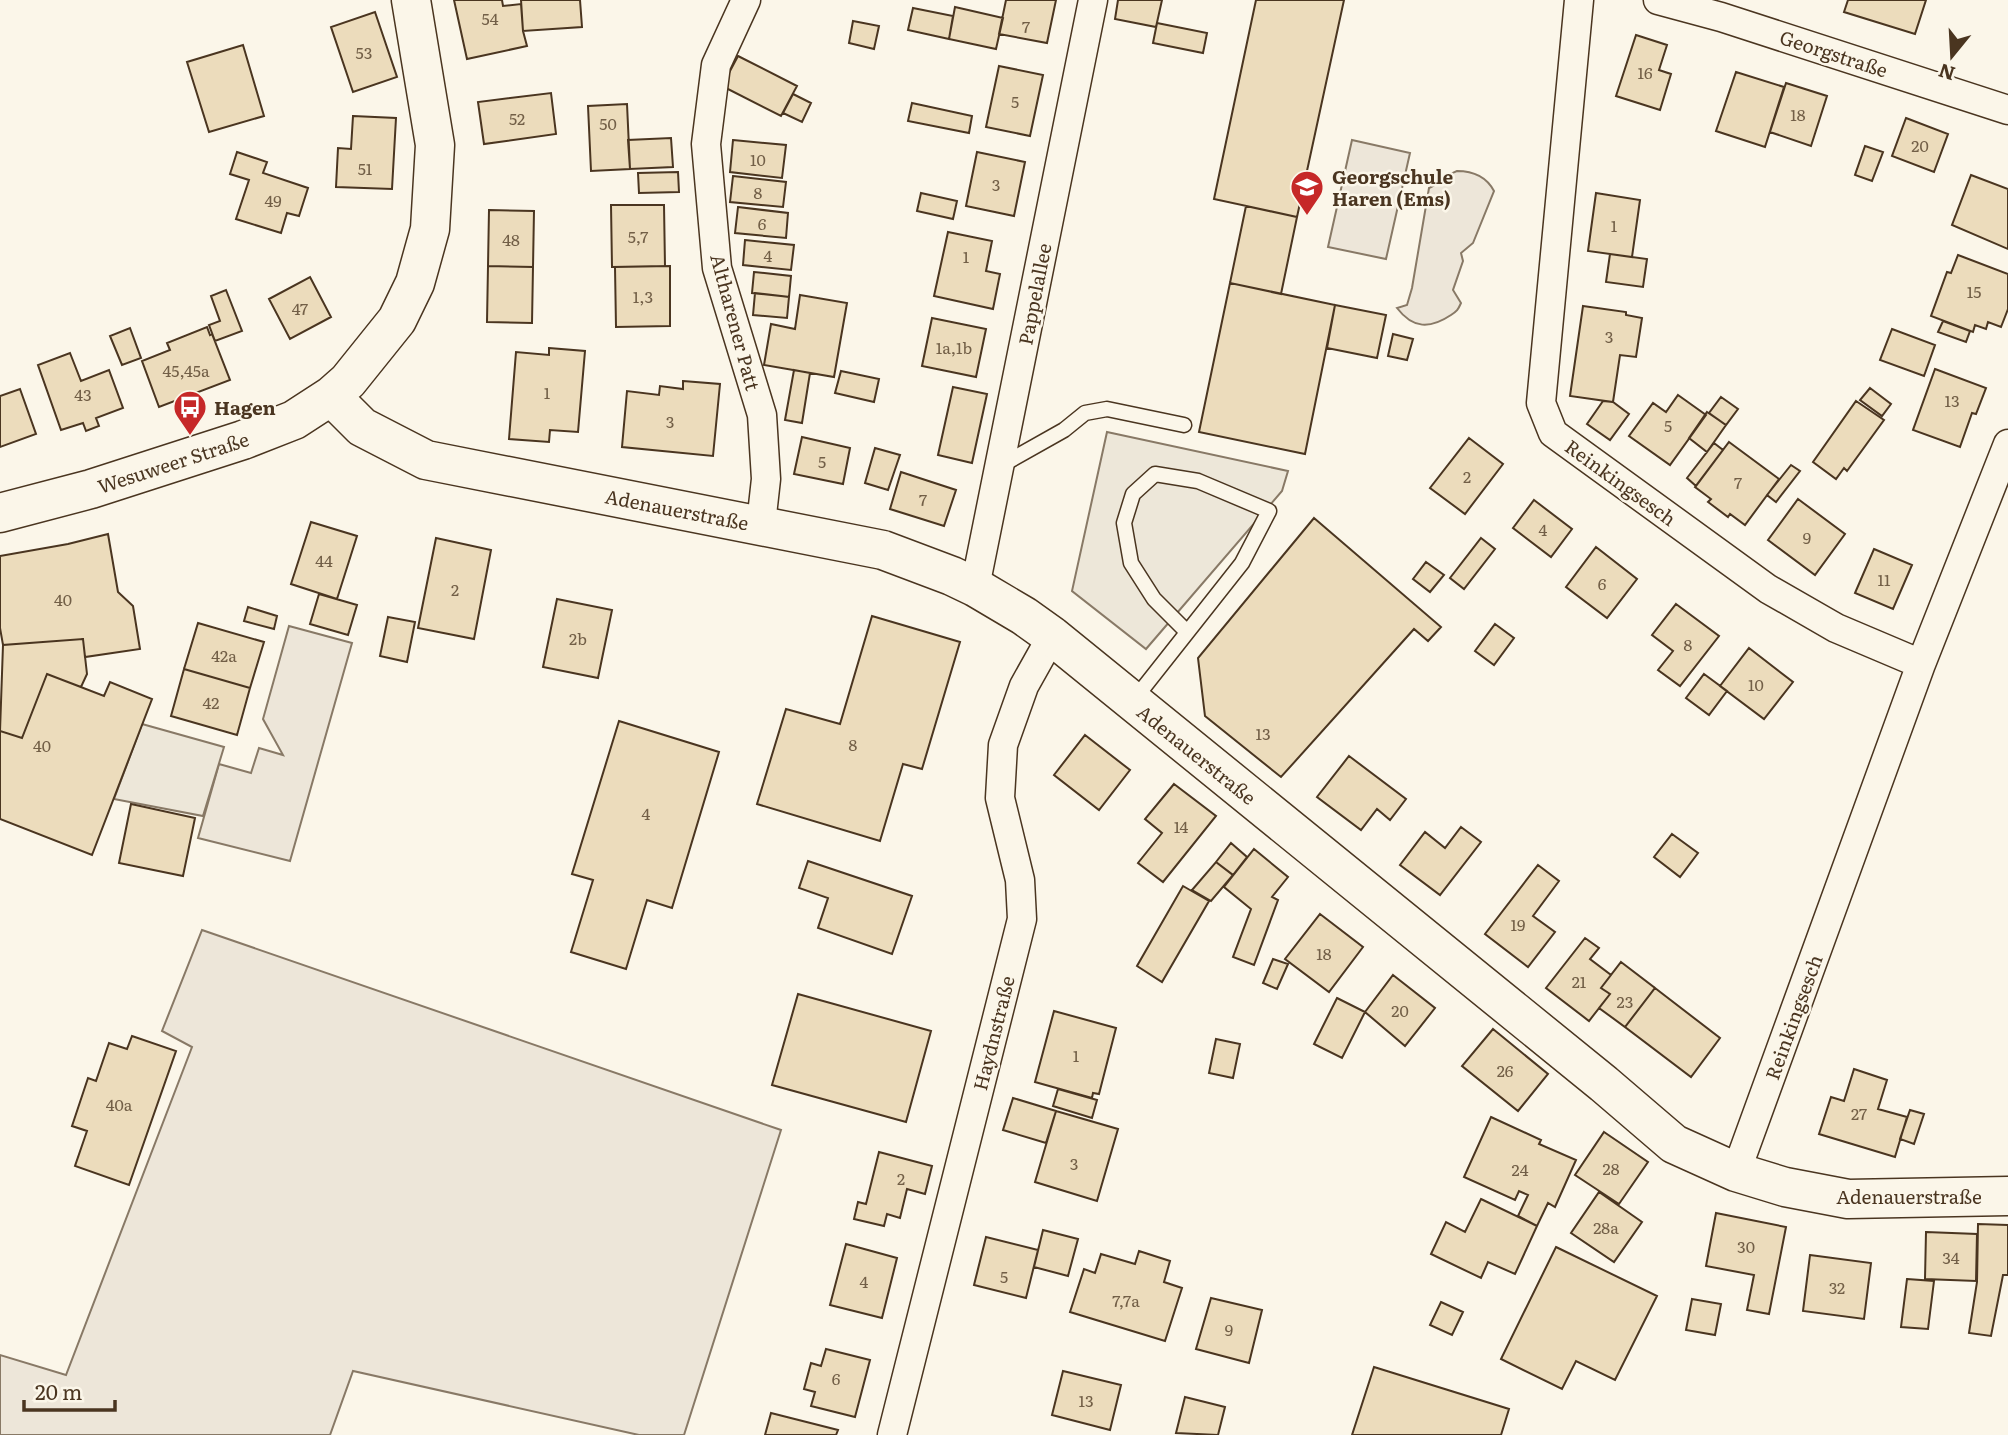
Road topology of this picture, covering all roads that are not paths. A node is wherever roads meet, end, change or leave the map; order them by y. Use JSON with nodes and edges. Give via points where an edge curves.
{"nodes":[{"id":1,"x":411,"y":0,"type":"edge"},
{"id":2,"x":747,"y":0,"type":"edge"},
{"id":3,"x":1093,"y":0,"type":"edge"},
{"id":4,"x":1579,"y":0,"type":"edge"},
{"id":5,"x":1658,"y":0,"type":"edge"},
{"id":6,"x":1726,"y":8,"type":"edge"},
{"id":7,"x":2008,"y":110,"type":"edge"},
{"id":8,"x":331,"y":396,"type":"junction"},
{"id":9,"x":1184,"y":425,"type":"dead end"},
{"id":10,"x":2008,"y":444,"type":"edge"},
{"id":11,"x":1000,"y":466,"type":"junction"},
{"id":12,"x":0,"y":513,"type":"edge"},
{"id":13,"x":761,"y":524,"type":"junction"},
{"id":14,"x":975,"y":587,"type":"junction"},
{"id":15,"x":1187,"y":632,"type":"junction"},
{"id":16,"x":1052,"y":636,"type":"junction"},
{"id":17,"x":1921,"y":664,"type":"junction"},
{"id":18,"x":1132,"y":702,"type":"junction"},
{"id":19,"x":1736,"y":1172,"type":"junction"},
{"id":20,"x":2008,"y":1196,"type":"edge"},
{"id":21,"x":892,"y":1435,"type":"edge"}],
"edges":[{"from":1,"to":8,"type":"street","name":"Wesuweer Straße","via":[[435,145],[430,229],[415,283],[397,320]]},
{"from":2,"to":13,"type":"street","name":"Altharener Patt","via":[[716,65],[706,144],[717,268],[762,415],[766,479]]},
{"from":3,"to":11,"type":"street","name":"Pappelallee"},
{"from":4,"to":17,"type":"street","name":"Reinkingsesch","via":[[1541,403],[1553,433],[1768,589],[1836,628]]},
{"from":5,"to":6,"type":"street","name":"Georgstraße"},
{"from":6,"to":7,"type":"street","name":"Georgstraße"},
{"from":8,"to":12,"type":"street","name":"Wesuweer Straße","via":[[293,420],[243,440]]},
{"from":8,"to":13,"type":"street","name":"Adenauerstraße","via":[[362,427],[426,460]]},
{"from":9,"to":11,"type":"lane","via":[[1107,409],[1085,413]]},
{"from":10,"to":17,"type":"street","name":"Reinkingsesch"},
{"from":11,"to":14,"type":"street","name":"Pappelallee"},
{"from":13,"to":14,"type":"street","name":"Adenauerstraße","via":[[883,550]]},
{"from":14,"to":16,"type":"street","name":"Adenauerstraße"},
{"from":15,"to":15,"type":"lane","via":[[1242,563],[1269,511],[1198,481],[1155,474],[1133,494],[1124,523],[1131,563],[1154,599]]},
{"from":15,"to":18,"type":"lane"},
{"from":16,"to":18,"type":"street","name":"Adenauerstraße"},
{"from":16,"to":21,"type":"street","name":"Haydnstraße","via":[[1024,686],[1003,745],[1000,798],[1020,880],[1022,919]]},
{"from":17,"to":19,"type":"street","name":"Reinkingsesch"},
{"from":18,"to":19,"type":"street","name":"Adenauerstraße","via":[[1674,1144]]},
{"from":19,"to":20,"type":"street","name":"Adenauerstraße","via":[[1847,1199]]}]}
